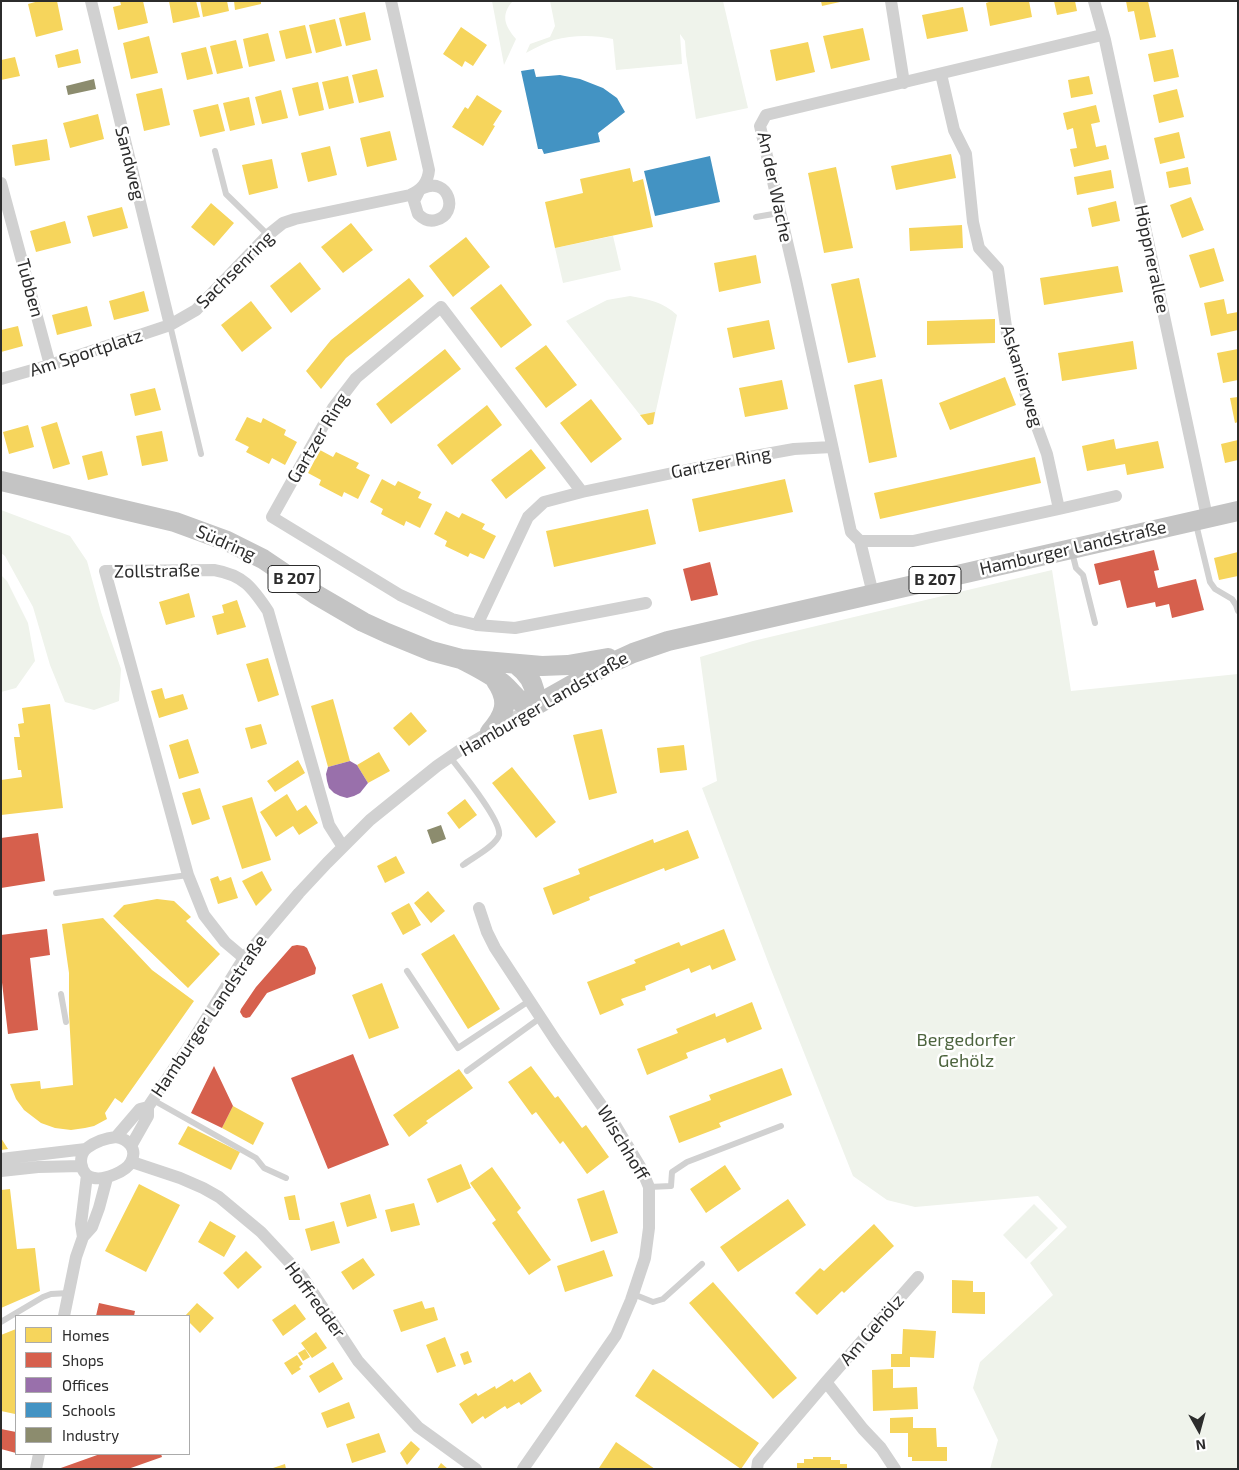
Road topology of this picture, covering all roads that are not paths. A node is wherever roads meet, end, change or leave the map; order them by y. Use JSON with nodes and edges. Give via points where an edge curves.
{"nodes":[{"id":1,"x":91,"y":1,"type":"edge"},
{"id":2,"x":390,"y":1,"type":"edge"},
{"id":3,"x":891,"y":1,"type":"edge"},
{"id":4,"x":1094,"y":1,"type":"edge"},
{"id":5,"x":1102,"y":35,"type":"junction"},
{"id":6,"x":941,"y":74,"type":"junction"},
{"id":7,"x":904,"y":83,"type":"junction"},
{"id":8,"x":215,"y":151,"type":"dead end"},
{"id":9,"x":1,"y":183,"type":"edge"},
{"id":10,"x":779,"y":213,"type":"junction"},
{"id":11,"x":756,"y":217,"type":"dead end"},
{"id":12,"x":268,"y":235,"type":"junction"},
{"id":13,"x":170,"y":325,"type":"junction"},
{"id":14,"x":50,"y":365,"type":"junction"},
{"id":15,"x":1,"y":379,"type":"edge"},
{"id":16,"x":832,"y":447,"type":"junction"},
{"id":17,"x":201,"y":454,"type":"dead end"},
{"id":18,"x":1,"y":481,"type":"edge"},
{"id":19,"x":582,"y":492,"type":"junction"},
{"id":20,"x":1116,"y":496,"type":"dead end"},
{"id":21,"x":1059,"y":509,"type":"junction"},
{"id":22,"x":1238,"y":511,"type":"edge"},
{"id":23,"x":1201,"y":519,"type":"junction"},
{"id":24,"x":860,"y":542,"type":"junction"},
{"id":25,"x":1071,"y":549,"type":"junction"},
{"id":26,"x":873,"y":594,"type":"junction"},
{"id":27,"x":646,"y":603,"type":"dead end"},
{"id":28,"x":1238,"y":611,"type":"edge"},
{"id":29,"x":1095,"y":623,"type":"dead end"},
{"id":30,"x":477,"y":625,"type":"junction"},
{"id":31,"x":633,"y":653,"type":"junction"},
{"id":32,"x":461,"y":659,"type":"junction"},
{"id":33,"x":517,"y":665,"type":"junction"},
{"id":34,"x":494,"y":677,"type":"junction"},
{"id":35,"x":532,"y":708,"type":"junction"},
{"id":36,"x":490,"y":732,"type":"junction"},
{"id":37,"x":450,"y":757,"type":"junction"},
{"id":38,"x":343,"y":847,"type":"junction"},
{"id":39,"x":463,"y":864,"type":"dead end"},
{"id":40,"x":188,"y":875,"type":"junction"},
{"id":41,"x":56,"y":893,"type":"dead end"},
{"id":42,"x":479,"y":908,"type":"dead end"},
{"id":43,"x":244,"y":958,"type":"junction"},
{"id":44,"x":407,"y":970,"type":"dead end"},
{"id":45,"x":61,"y":994,"type":"dead end"},
{"id":46,"x":529,"y":1001,"type":"junction"},
{"id":47,"x":540,"y":1018,"type":"junction"},
{"id":48,"x":66,"y":1022,"type":"dead end"},
{"id":49,"x":467,"y":1071,"type":"dead end"},
{"id":50,"x":150,"y":1103,"type":"junction"},
{"id":51,"x":781,"y":1126,"type":"dead end"},
{"id":52,"x":116,"y":1138,"type":"junction"},
{"id":53,"x":131,"y":1146,"type":"junction"},
{"id":54,"x":86,"y":1149,"type":"junction"},
{"id":55,"x":1,"y":1159,"type":"edge"},
{"id":56,"x":132,"y":1162,"type":"junction"},
{"id":57,"x":1,"y":1171,"type":"edge"},
{"id":58,"x":84,"y":1171,"type":"junction"},
{"id":59,"x":107,"y":1178,"type":"junction"},
{"id":60,"x":286,"y":1178,"type":"dead end"},
{"id":61,"x":649,"y":1187,"type":"junction"},
{"id":62,"x":83,"y":1236,"type":"junction"},
{"id":63,"x":702,"y":1264,"type":"dead end"},
{"id":64,"x":918,"y":1277,"type":"dead end"},
{"id":65,"x":69,"y":1293,"type":"junction"},
{"id":66,"x":633,"y":1294,"type":"junction"},
{"id":67,"x":64,"y":1315,"type":"edge"},
{"id":68,"x":1,"y":1322,"type":"edge"},
{"id":69,"x":826,"y":1382,"type":"junction"},
{"id":70,"x":39,"y":1455,"type":"edge"},
{"id":71,"x":36,"y":1469,"type":"edge"},
{"id":72,"x":476,"y":1469,"type":"edge"},
{"id":73,"x":523,"y":1469,"type":"edge"},
{"id":74,"x":757,"y":1469,"type":"edge"},
{"id":75,"x":895,"y":1469,"type":"edge"}],
"edges":[{"from":1,"to":13,"type":"street","name":"Sandweg"},
{"from":2,"to":12,"type":"street","name":"Sachsenring","via":[[429,175],[421,190],[410,195],[296,219],[283,223]]},
{"from":3,"to":7,"type":"street"},
{"from":4,"to":5,"type":"street","name":"Höppnerallee"},
{"from":5,"to":6,"type":"street","name":"An der Wache"},
{"from":5,"to":23,"type":"street","name":"Höppnerallee"},
{"from":6,"to":7,"type":"street","name":"An der Wache"},
{"from":6,"to":21,"type":"street","name":"Askanierweg","via":[[954,130],[966,154],[979,248],[998,269],[1007,334],[1047,454]]},
{"from":7,"to":10,"type":"street","name":"An der Wache","via":[[766,116],[760,126]]},
{"from":8,"to":12,"type":"lane","via":[[226,194]]},
{"from":9,"to":14,"type":"street","name":"Tubben"},
{"from":10,"to":11,"type":"lane"},
{"from":10,"to":16,"type":"street","name":"An der Wache"},
{"from":12,"to":13,"type":"street","name":"Sachsenring","via":[[196,310]]},
{"from":13,"to":14,"type":"street","name":"Am Sportplatz"},
{"from":13,"to":17,"type":"lane"},
{"from":14,"to":15,"type":"street","name":"Am Sportplatz"},
{"from":16,"to":19,"type":"street","name":"Gartzer Ring","via":[[794,449]]},
{"from":16,"to":24,"type":"street","name":"An der Wache","via":[[851,532]]},
{"from":18,"to":32,"type":"main road","name":"Südring","number":"B 207","via":[[175,522],[227,541],[263,559],[371,626],[431,651]]},
{"from":19,"to":30,"type":"street","name":"Gartzer Ring","via":[[544,502],[528,517]]},
{"from":19,"to":30,"type":"street","name":"Gartzer Ring","via":[[441,307],[356,378],[333,408],[272,517],[400,595],[452,619]]},
{"from":20,"to":21,"type":"street"},
{"from":21,"to":24,"type":"street","via":[[913,541]]},
{"from":22,"to":23,"type":"main road","name":"Hamburger Landstraße","number":"B 207"},
{"from":23,"to":25,"type":"main road","name":"Hamburger Landstraße","number":"B 207"},
{"from":23,"to":28,"type":"lane","via":[[1210,582],[1214,589],[1232,598]]},
{"from":24,"to":26,"type":"street","name":"An der Wache"},
{"from":25,"to":26,"type":"main road","name":"Hamburger Landstraße","number":"B 207"},
{"from":25,"to":29,"type":"lane","via":[[1076,568],[1083,575]]},
{"from":26,"to":31,"type":"main road","name":"Hamburger Landstraße","number":"B 207","via":[[668,641]]},
{"from":27,"to":30,"type":"street","name":"Gartzer Ring","via":[[515,628]]},
{"from":31,"to":33,"type":"main road","name":"Südring","number":"B 207","via":[[568,664]]},
{"from":31,"to":35,"type":"main road","name":"Hamburger Landstraße","number":"B 207"},
{"from":32,"to":33,"type":"main road","name":"Südring","number":"B 207"},
{"from":32,"to":34,"type":"main road","name":"Südring","number":"B 207"},
{"from":33,"to":35,"type":"main road","via":[[530,679],[535,694]]},
{"from":34,"to":35,"type":"main road","name":"Südring","number":"B 207","via":[[523,704]]},
{"from":34,"to":36,"type":"main road","via":[[504,695],[505,705]]},
{"from":35,"to":36,"type":"street","name":"Hamburger Landstraße"},
{"from":36,"to":37,"type":"street","name":"Hamburger Landstraße"},
{"from":37,"to":38,"type":"street","name":"Hamburger Landstraße","via":[[403,792]]},
{"from":37,"to":39,"type":"lane","via":[[491,812],[499,830],[492,844]]},
{"from":38,"to":40,"type":"street","name":"Zollstraße","via":[[329,826],[268,611],[255,592],[237,576],[214,570],[105,571]]},
{"from":38,"to":43,"type":"street","name":"Hamburger Landstraße"},
{"from":40,"to":41,"type":"lane"},
{"from":40,"to":43,"type":"street","name":"Zollstraße","via":[[204,915],[224,942]]},
{"from":42,"to":46,"type":"street","name":"Wischhoff","via":[[495,948]]},
{"from":43,"to":50,"type":"street","name":"Hamburger Landstraße"},
{"from":44,"to":46,"type":"lane","via":[[458,1048]]},
{"from":45,"to":48,"type":"lane"},
{"from":46,"to":47,"type":"street","name":"Wischhoff"},
{"from":47,"to":49,"type":"lane"},
{"from":47,"to":61,"type":"street","name":"Wischhoff","via":[[614,1123]]},
{"from":50,"to":52,"type":"street","name":"Hamburger Landstraße","via":[[140,1109]]},
{"from":50,"to":53,"type":"street","name":"Hamburger Landstraße","via":[[148,1116]]},
{"from":50,"to":60,"type":"lane","via":[[256,1158],[264,1168]]},
{"from":51,"to":61,"type":"lane","via":[[687,1162],[672,1172],[671,1186]]},
{"from":52,"to":53,"type":"street","via":[[123,1138]]},
{"from":52,"to":54,"type":"street"},
{"from":53,"to":56,"type":"street"},
{"from":54,"to":55,"type":"street"},
{"from":54,"to":58,"type":"street","via":[[82,1154]]},
{"from":56,"to":59,"type":"street"},
{"from":56,"to":72,"type":"street","name":"Hoffredder","via":[[203,1188],[261,1232],[302,1276],[371,1376],[418,1427]]},
{"from":57,"to":58,"type":"street","via":[[38,1167]]},
{"from":58,"to":59,"type":"street","via":[[92,1178]]},
{"from":58,"to":62,"type":"street"},
{"from":59,"to":62,"type":"street","via":[[92,1227]]},
{"from":61,"to":66,"type":"street","name":"Wischhoff","via":[[645,1258]]},
{"from":62,"to":65,"type":"street"},
{"from":63,"to":66,"type":"lane","via":[[663,1299],[653,1302]]},
{"from":64,"to":69,"type":"street","name":"Am Gehölz"},
{"from":65,"to":67,"type":"street"},
{"from":65,"to":68,"type":"lane","via":[[43,1297]]},
{"from":66,"to":73,"type":"street","name":"Wischhoff","via":[[616,1335]]},
{"from":69,"to":74,"type":"street","name":"Am Gehölz","via":[[758,1462]]},
{"from":69,"to":75,"type":"street","name":"Am Gehölz"},
{"from":70,"to":71,"type":"street"}]}
